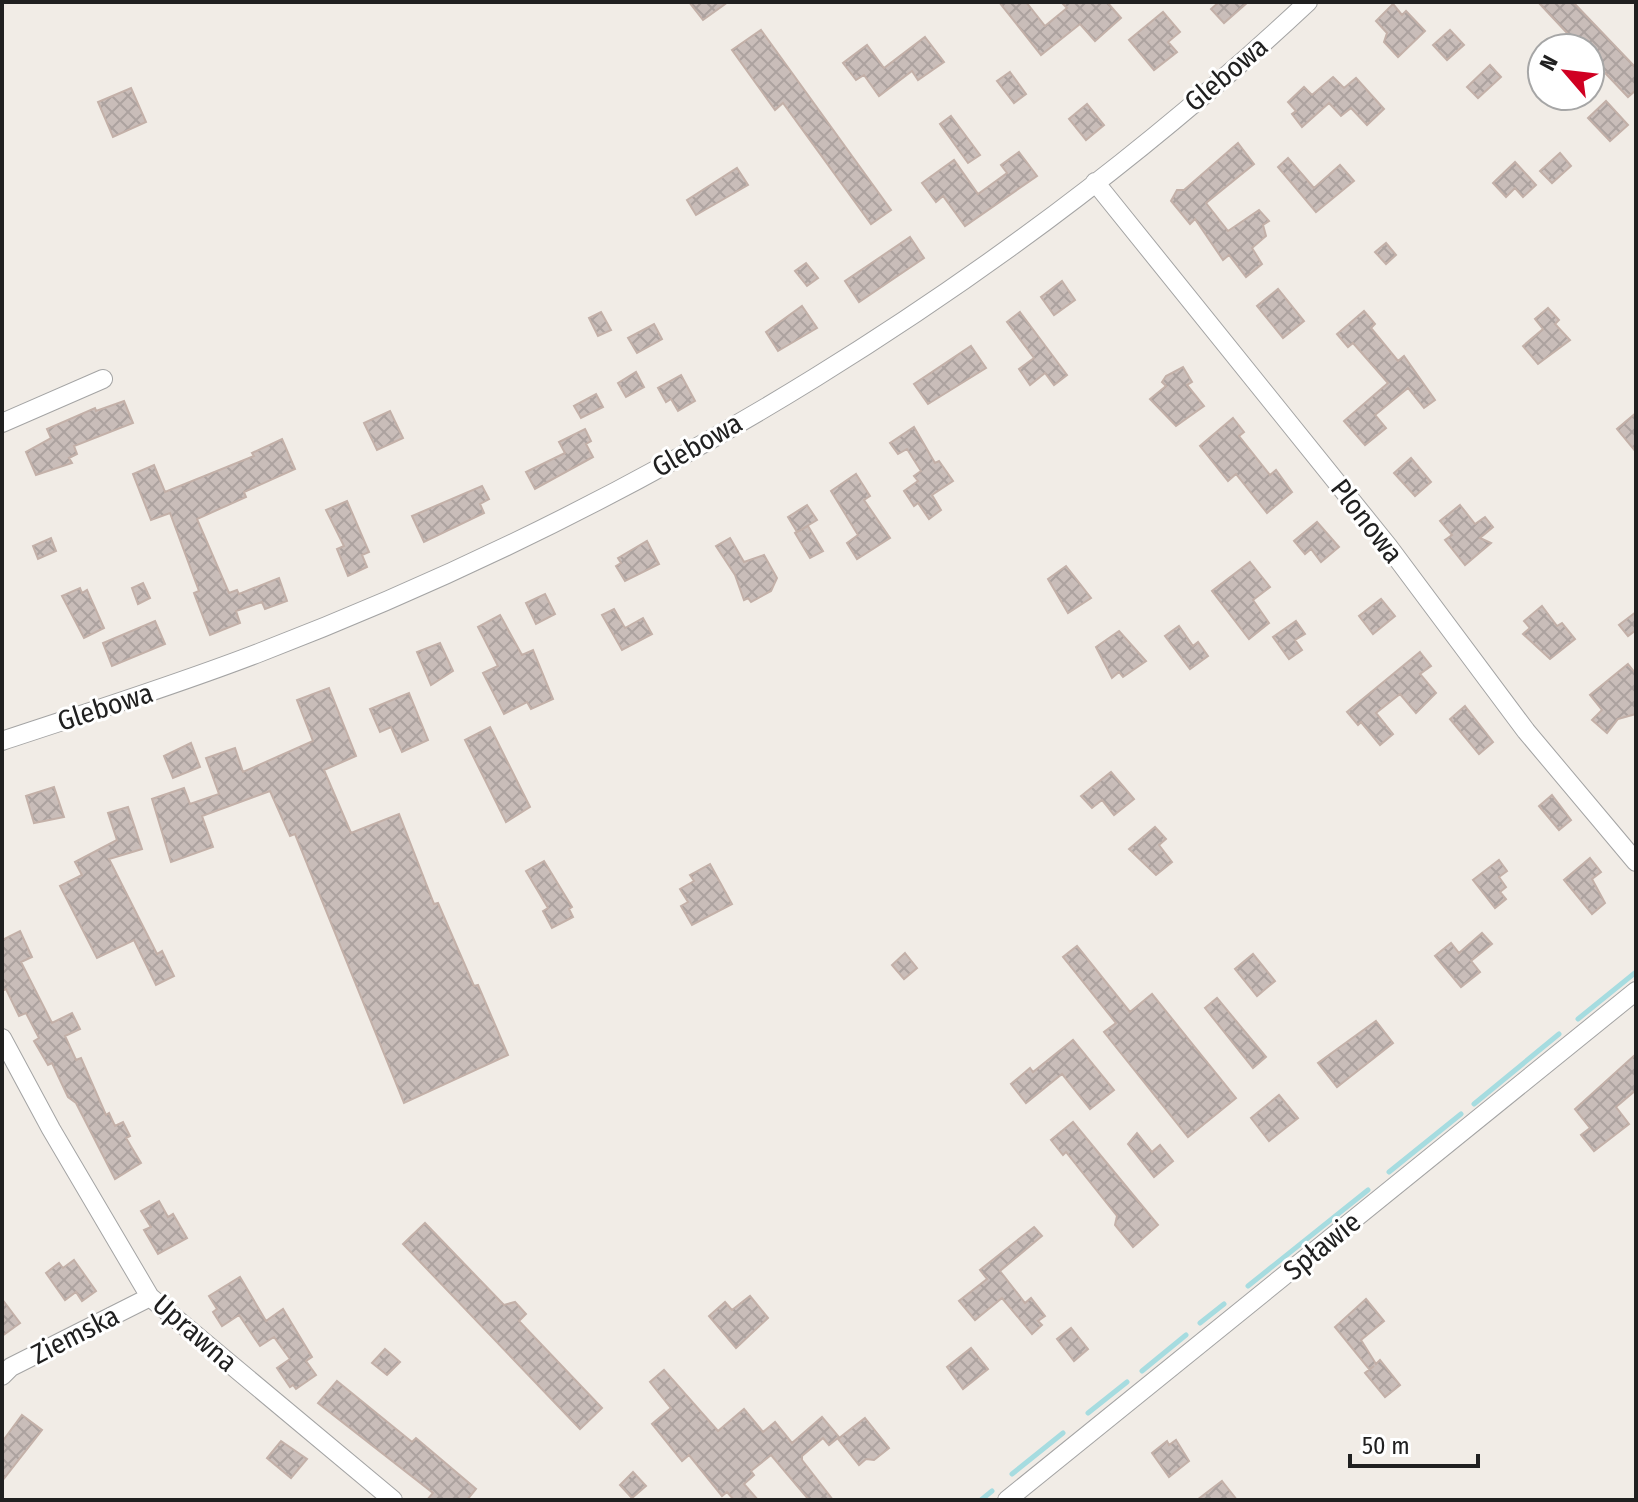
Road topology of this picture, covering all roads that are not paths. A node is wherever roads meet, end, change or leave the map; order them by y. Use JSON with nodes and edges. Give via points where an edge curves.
{"nodes":[{"id":1,"x":1308,"y":2,"type":"edge"},
{"id":2,"x":1095,"y":182,"type":"junction"},
{"id":3,"x":103,"y":379,"type":"dead end"},
{"id":4,"x":2,"y":423,"type":"edge"},
{"id":5,"x":2,"y":741,"type":"edge"},
{"id":6,"x":1636,"y":862,"type":"edge"},
{"id":7,"x":1636,"y":991,"type":"edge"},
{"id":8,"x":2,"y":1038,"type":"edge"},
{"id":9,"x":150,"y":1297,"type":"junction"},
{"id":10,"x":2,"y":1376,"type":"edge"},
{"id":11,"x":393,"y":1500,"type":"edge"},
{"id":12,"x":1007,"y":1500,"type":"edge"}],
"edges":[{"from":1,"to":2,"type":"street","name":"Glebowa"},
{"from":2,"to":5,"type":"street","name":"Glebowa","via":[[887,331],[634,481],[493,553],[275,646]]},
{"from":2,"to":6,"type":"street","name":"Plonowa","via":[[1388,546],[1526,731]]},
{"from":3,"to":4,"type":"street"},
{"from":7,"to":12,"type":"street","name":"Spławie"},
{"from":8,"to":9,"type":"street","name":"Uprawna"},
{"from":9,"to":10,"type":"street","name":"Ziemska"},
{"from":9,"to":11,"type":"street","name":"Uprawna"}]}
